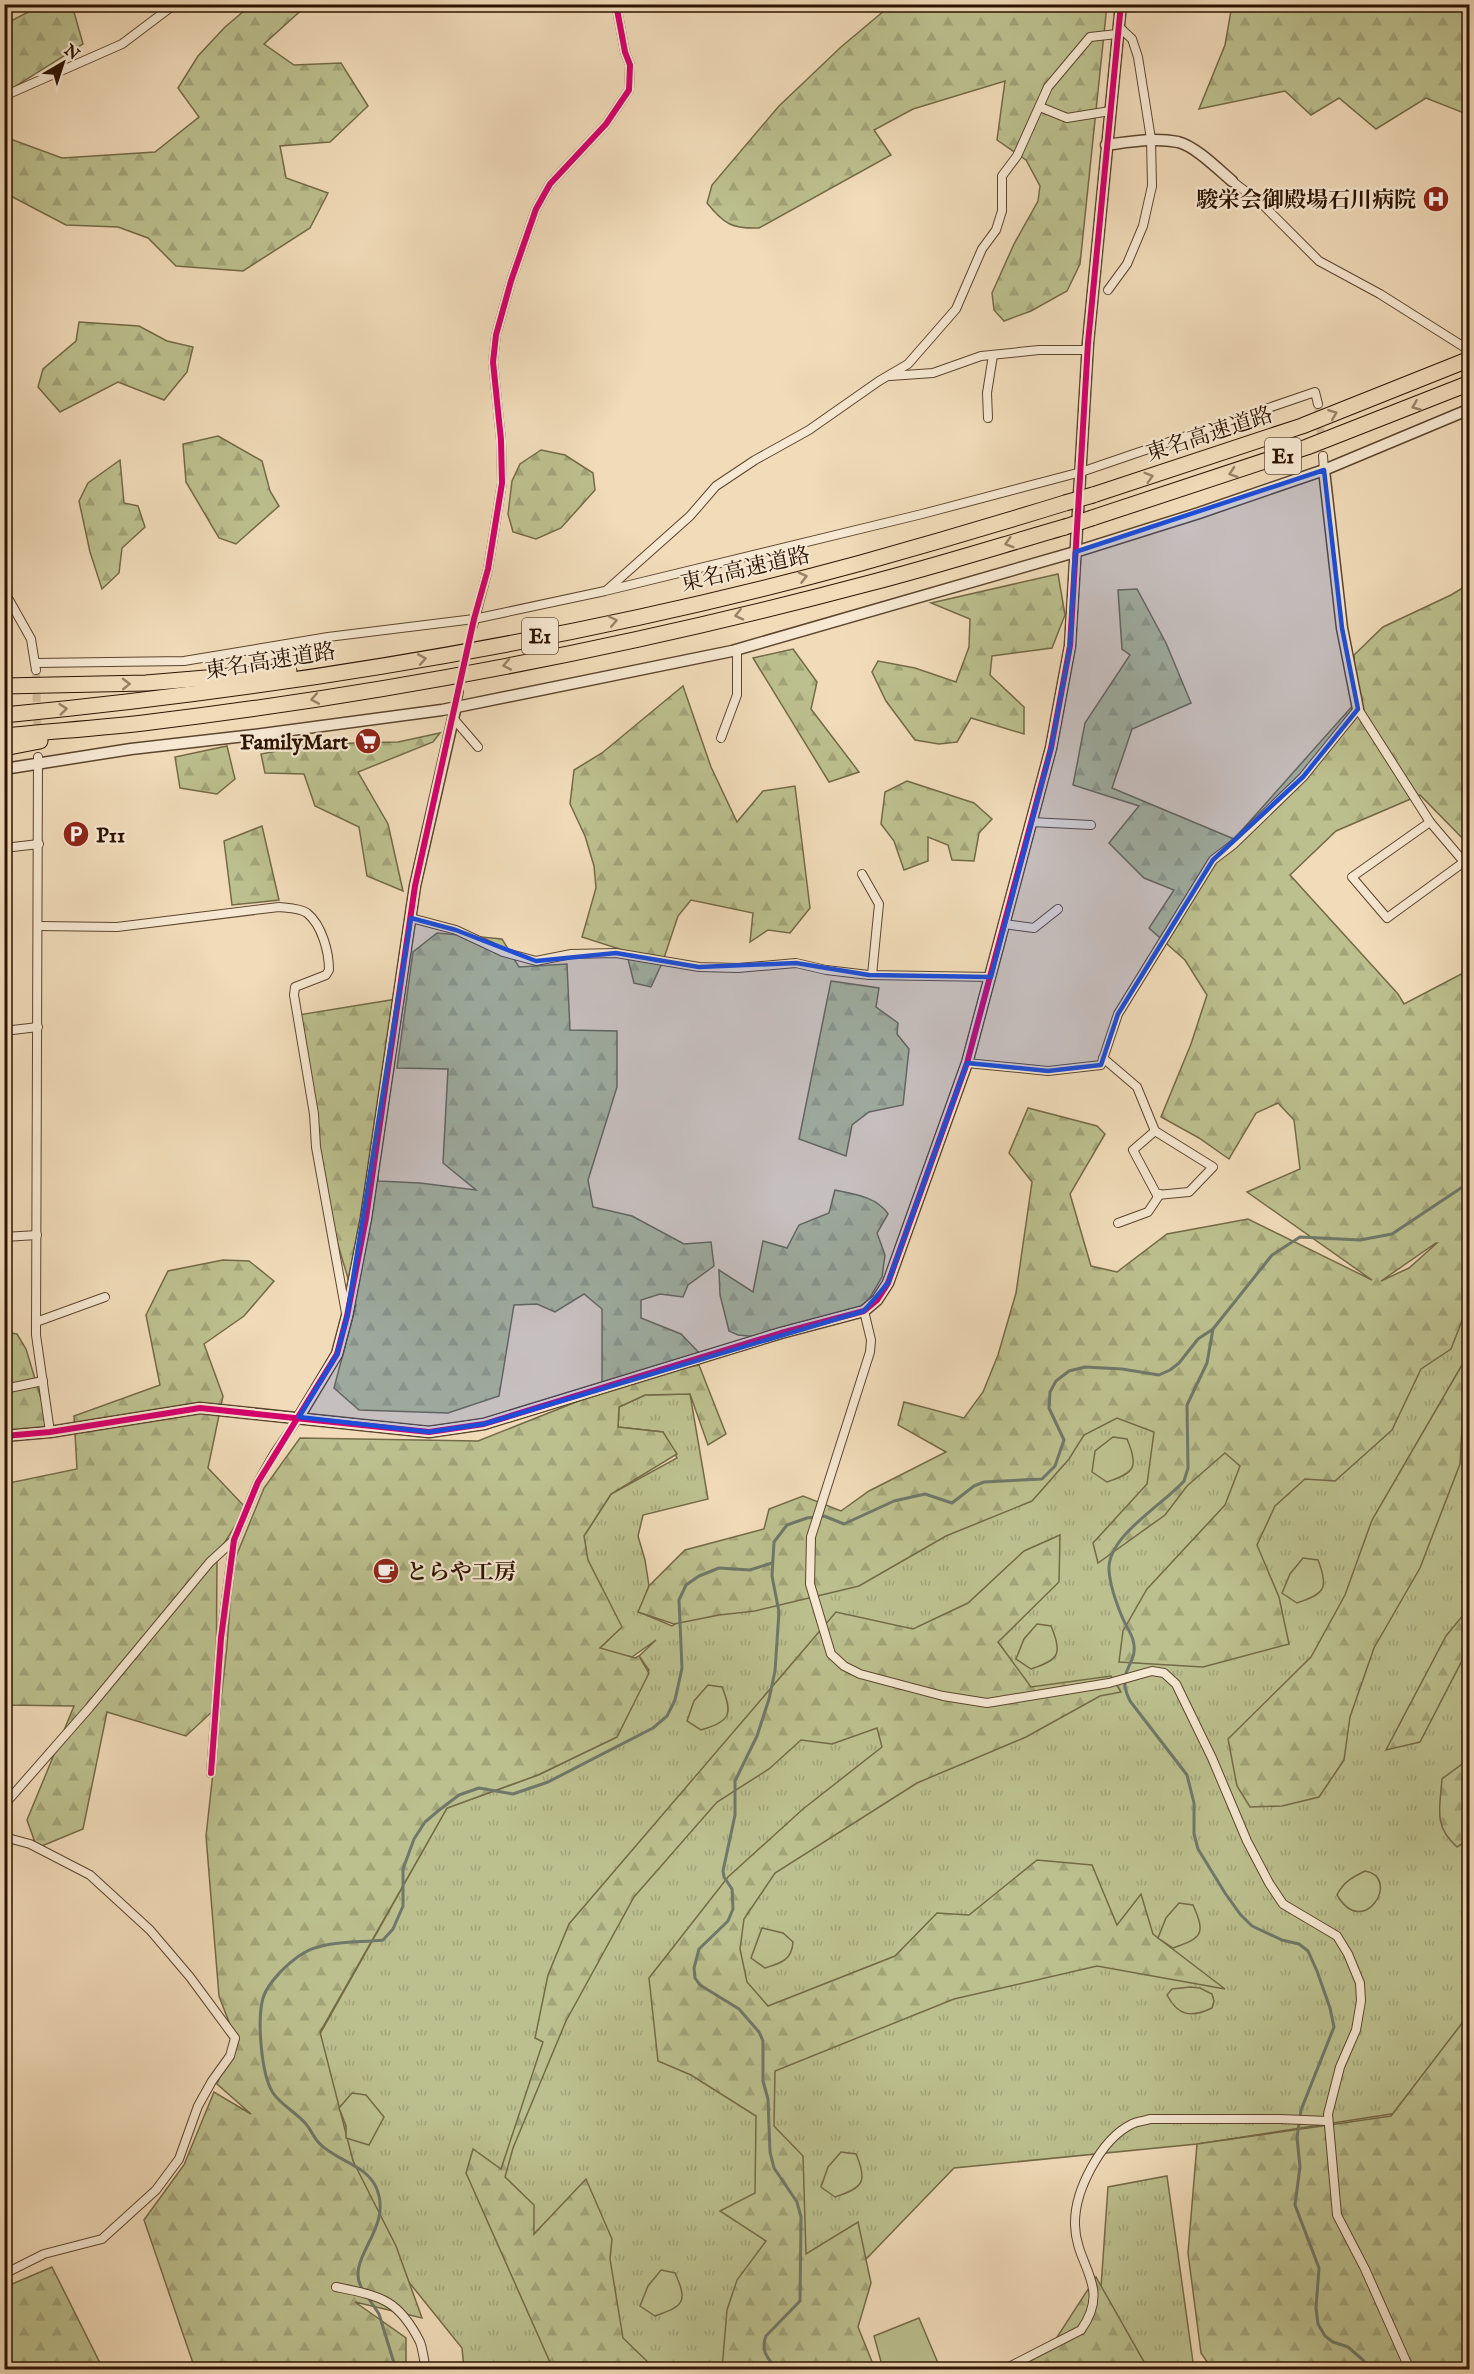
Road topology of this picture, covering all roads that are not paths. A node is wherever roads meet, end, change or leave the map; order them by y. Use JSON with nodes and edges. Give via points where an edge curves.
{"nodes":[{"id":1,"x":175,"y":4,"type":"edge"},
{"id":2,"x":616,"y":4,"type":"edge"},
{"id":3,"x":1121,"y":4,"type":"edge"},
{"id":4,"x":1118,"y":30,"type":"junction"},
{"id":5,"x":4,"y":96,"type":"edge"},
{"id":6,"x":1040,"y":106,"type":"junction"},
{"id":7,"x":1110,"y":111,"type":"junction"},
{"id":8,"x":1151,"y":140,"type":"junction"},
{"id":9,"x":1106,"y":145,"type":"junction"},
{"id":10,"x":1232,"y":180,"type":"joint"},
{"id":11,"x":1108,"y":290,"type":"dead end"},
{"id":12,"x":1087,"y":350,"type":"junction"},
{"id":13,"x":1467,"y":353,"type":"edge"},
{"id":14,"x":993,"y":355,"type":"junction"},
{"id":15,"x":887,"y":376,"type":"junction"},
{"id":16,"x":1470,"y":383,"type":"edge"},
{"id":17,"x":1318,"y":404,"type":"dead end"},
{"id":18,"x":1470,"y":409,"type":"edge"},
{"id":19,"x":988,"y":418,"type":"dead end"},
{"id":20,"x":1323,"y":456,"type":"tunnel mouth"},
{"id":21,"x":1324,"y":470,"type":"junction"},
{"id":22,"x":1081,"y":472,"type":"junction"},
{"id":23,"x":1075,"y":552,"type":"junction"},
{"id":24,"x":4,"y":591,"type":"edge"},
{"id":25,"x":606,"y":591,"type":"junction"},
{"id":26,"x":474,"y":622,"type":"junction"},
{"id":27,"x":737,"y":649,"type":"junction"},
{"id":28,"x":399,"y":663,"type":"junction"},
{"id":29,"x":4,"y":686,"type":"edge"},
{"id":30,"x":459,"y":692,"type":"tunnel mouth"},
{"id":31,"x":456,"y":706,"type":"junction"},
{"id":32,"x":1358,"y":709,"type":"junction"},
{"id":33,"x":4,"y":715,"type":"edge"},
{"id":34,"x":453,"y":718,"type":"junction"},
{"id":35,"x":149,"y":722,"type":"junction"},
{"id":36,"x":4,"y":736,"type":"edge"},
{"id":37,"x":721,"y":738,"type":"dead end"},
{"id":38,"x":478,"y":747,"type":"dead end"},
{"id":39,"x":4,"y":748,"type":"edge"},
{"id":40,"x":38,"y":760,"type":"junction"},
{"id":41,"x":4,"y":769,"type":"edge"},
{"id":42,"x":1031,"y":822,"type":"junction"},
{"id":43,"x":1430,"y":822,"type":"junction"},
{"id":44,"x":1091,"y":825,"type":"dead end"},
{"id":45,"x":39,"y":844,"type":"junction"},
{"id":46,"x":4,"y":848,"type":"edge"},
{"id":47,"x":1467,"y":864,"type":"edge"},
{"id":48,"x":862,"y":874,"type":"dead end"},
{"id":49,"x":1059,"y":909,"type":"dead end"},
{"id":50,"x":411,"y":918,"type":"junction"},
{"id":51,"x":1004,"y":924,"type":"junction"},
{"id":52,"x":39,"y":926,"type":"junction"},
{"id":53,"x":872,"y":975,"type":"junction"},
{"id":54,"x":991,"y":977,"type":"junction"},
{"id":55,"x":38,"y":1027,"type":"junction"},
{"id":56,"x":4,"y":1031,"type":"edge"},
{"id":57,"x":1103,"y":1058,"type":"junction"},
{"id":58,"x":967,"y":1063,"type":"junction"},
{"id":59,"x":1155,"y":1131,"type":"junction"},
{"id":60,"x":1160,"y":1194,"type":"junction"},
{"id":61,"x":1118,"y":1223,"type":"dead end"},
{"id":62,"x":37,"y":1235,"type":"junction"},
{"id":63,"x":4,"y":1237,"type":"edge"},
{"id":64,"x":105,"y":1297,"type":"dead end"},
{"id":65,"x":864,"y":1311,"type":"junction"},
{"id":66,"x":347,"y":1316,"type":"junction"},
{"id":67,"x":36,"y":1322,"type":"junction"},
{"id":68,"x":43,"y":1381,"type":"junction"},
{"id":69,"x":4,"y":1389,"type":"edge"},
{"id":70,"x":299,"y":1417,"type":"junction"},
{"id":71,"x":51,"y":1432,"type":"junction"},
{"id":72,"x":4,"y":1436,"type":"edge"},
{"id":73,"x":234,"y":1540,"type":"junction"},
{"id":74,"x":211,"y":1773,"type":"dead end"},
{"id":75,"x":4,"y":1805,"type":"edge"},
{"id":76,"x":4,"y":1836,"type":"edge"},
{"id":77,"x":1328,"y":2121,"type":"junction"},
{"id":78,"x":4,"y":2274,"type":"edge"},
{"id":79,"x":336,"y":2287,"type":"dead end"},
{"id":80,"x":426,"y":2370,"type":"edge"},
{"id":81,"x":1003,"y":2370,"type":"edge"},
{"id":82,"x":1410,"y":2370,"type":"edge"}],
"edges":[{"from":1,"to":5,"type":"street","via":[[122,44]]},
{"from":2,"to":26,"type":"street","via":[[630,65],[629,90],[606,124],[550,184],[536,209],[496,335],[493,362],[501,483],[488,569]]},
{"from":3,"to":4,"type":"street"},
{"from":4,"to":6,"type":"street","via":[[1090,37],[1048,87]]},
{"from":4,"to":7,"type":"street"},
{"from":4,"to":8,"type":"street","via":[[1132,39],[1138,57]]},
{"from":6,"to":7,"type":"street","via":[[1067,118]]},
{"from":6,"to":15,"type":"street","via":[[1017,156],[1002,176],[1002,211],[996,230],[982,249],[956,309],[908,364]]},
{"from":7,"to":9,"type":"street"},
{"from":8,"to":9,"type":"street"},
{"from":8,"to":10,"type":"street","via":[[1180,142]]},
{"from":8,"to":11,"type":"street","via":[[1152,186],[1143,226],[1127,264]]},
{"from":9,"to":12,"type":"street"},
{"from":10,"to":13,"type":"street","via":[[1319,261],[1380,294]]},
{"from":12,"to":14,"type":"street"},
{"from":12,"to":22,"type":"street"},
{"from":28,"to":13,"type":"highway","name":"東名高速道路","number":"E1","one_way":true,"bridge":true,"via":[[632,617],[859,563],[1093,495],[1302,426]]},
{"from":14,"to":15,"type":"street","via":[[933,373]]},
{"from":14,"to":19,"type":"street"},
{"from":15,"to":25,"type":"street","via":[[809,430],[716,486],[690,516]]},
{"from":16,"to":35,"type":"highway","name":"東名高速道路","number":"E1","one_way":true,"bridge":true,"via":[[1307,447],[1065,527],[867,584],[663,633],[403,684]]},
{"from":17,"to":22,"type":"street","via":[[1315,392]]},
{"from":18,"to":21,"type":"street"},
{"from":20,"to":21,"type":"street"},
{"from":21,"to":23,"type":"street"},
{"from":21,"to":32,"type":"street","via":[[1342,628]]},
{"from":22,"to":23,"type":"street"},
{"from":22,"to":25,"type":"street"},
{"from":23,"to":27,"type":"street"},
{"from":23,"to":42,"type":"street","via":[[1070,646],[1051,748]]},
{"from":24,"to":26,"type":"street","via":[[31,639],[35,666],[184,661],[328,637]]},
{"from":25,"to":26,"type":"street"},
{"from":27,"to":31,"type":"street"},
{"from":27,"to":37,"type":"street","via":[[737,695]]},
{"from":29,"to":28,"type":"highway","one_way":true,"via":[[146,683]]},
{"from":33,"to":28,"type":"highway","name":"東名高速道路","number":"E1","one_way":true,"via":[[146,701]]},
{"from":30,"to":31,"type":"street"},
{"from":31,"to":34,"type":"street"},
{"from":31,"to":40,"type":"street"},
{"from":32,"to":43,"type":"street"},
{"from":32,"to":57,"type":"street","via":[[1303,777],[1213,860],[1118,1014]]},
{"from":34,"to":38,"type":"street"},
{"from":34,"to":50,"type":"street"},
{"from":35,"to":36,"type":"highway","name":"東名高速道路","number":"E1"},
{"from":35,"to":39,"type":"highway"},
{"from":40,"to":41,"type":"street"},
{"from":40,"to":45,"type":"street"},
{"from":42,"to":44,"type":"street"},
{"from":42,"to":51,"type":"street"},
{"from":43,"to":47,"type":"street"},
{"from":43,"to":47,"type":"street","via":[[1352,877],[1387,918]]},
{"from":45,"to":46,"type":"street"},
{"from":45,"to":52,"type":"street"},
{"from":48,"to":53,"type":"street","via":[[879,904]]},
{"from":49,"to":51,"type":"street","via":[[1034,928]]},
{"from":50,"to":53,"type":"street","via":[[456,930],[503,952],[536,961],[571,954],[616,952],[699,967],[796,963]]},
{"from":50,"to":66,"type":"street","via":[[366,1218]]},
{"from":51,"to":54,"type":"street"},
{"from":52,"to":55,"type":"street"},
{"from":52,"to":66,"type":"street","via":[[117,927],[279,907],[305,912],[311,918],[324,942],[329,970],[326,975],[295,987],[294,995],[316,1147]]},
{"from":53,"to":54,"type":"street"},
{"from":54,"to":58,"type":"street"},
{"from":55,"to":56,"type":"street"},
{"from":55,"to":62,"type":"street"},
{"from":57,"to":58,"type":"street","via":[[1101,1065],[1048,1071]]},
{"from":57,"to":59,"type":"street","via":[[1137,1087]]},
{"from":58,"to":65,"type":"street","via":[[888,1283]]},
{"from":59,"to":60,"type":"street","via":[[1133,1150]]},
{"from":59,"to":60,"type":"street","via":[[1213,1167],[1189,1192]]},
{"from":60,"to":61,"type":"street","via":[[1148,1212]]},
{"from":62,"to":63,"type":"street"},
{"from":62,"to":67,"type":"street"},
{"from":64,"to":67,"type":"street"},
{"from":65,"to":70,"type":"street","via":[[484,1424],[429,1432]]},
{"from":65,"to":77,"type":"street","via":[[870,1352],[812,1537],[810,1584],[831,1654],[860,1674],[987,1703],[1109,1683],[1152,1671],[1164,1673],[1176,1684],[1269,1883],[1283,1904],[1336,1936],[1360,1983],[1356,2030],[1340,2067]]},
{"from":66,"to":70,"type":"street","via":[[337,1354]]},
{"from":67,"to":68,"type":"street"},
{"from":68,"to":69,"type":"street"},
{"from":68,"to":71,"type":"street"},
{"from":70,"to":71,"type":"street","via":[[200,1408]]},
{"from":70,"to":73,"type":"street","via":[[258,1482]]},
{"from":71,"to":72,"type":"street"},
{"from":73,"to":74,"type":"street","via":[[221,1638]]},
{"from":73,"to":75,"type":"street","via":[[210,1562]]},
{"from":76,"to":78,"type":"street","via":[[30,1844],[90,1875],[150,1930],[235,2038],[230,2056],[198,2106],[179,2159],[156,2190],[102,2239],[44,2254]]},
{"from":77,"to":81,"type":"street","via":[[1150,2120],[1133,2124],[1116,2136],[1098,2154],[1077,2208],[1078,2244],[1094,2285],[1087,2321],[1081,2330]]},
{"from":77,"to":82,"type":"street","via":[[1337,2215]]},
{"from":79,"to":80,"type":"street","via":[[380,2297],[399,2310],[420,2343]]}]}
